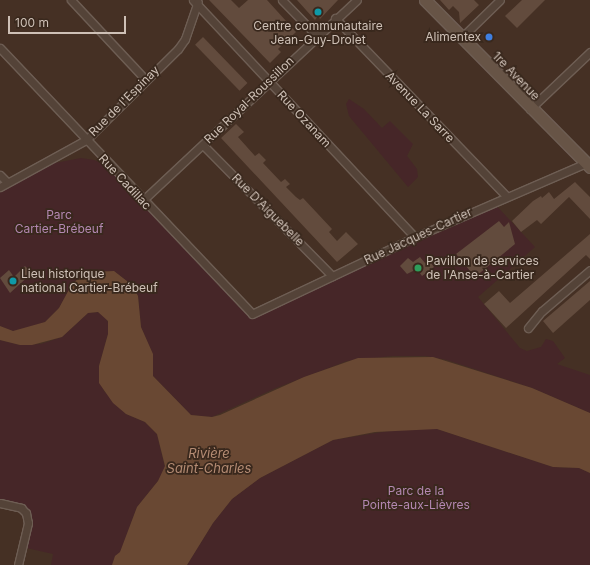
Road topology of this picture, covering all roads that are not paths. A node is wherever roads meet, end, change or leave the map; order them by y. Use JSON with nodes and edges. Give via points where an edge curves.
{"nodes":[{"id":1,"x":71,"y":0,"type":"edge"},
{"id":2,"x":282,"y":0,"type":"edge"},
{"id":3,"x":357,"y":0,"type":"edge"},
{"id":4,"x":425,"y":0,"type":"edge"},
{"id":5,"x":500,"y":0,"type":"edge"},
{"id":6,"x":196,"y":2,"type":"edge"},
{"id":7,"x":335,"y":18,"type":"junction"},
{"id":8,"x":316,"y":35,"type":"junction"},
{"id":9,"x":461,"y":38,"type":"junction"},
{"id":10,"x":0,"y":48,"type":"edge"},
{"id":11,"x":590,"y":52,"type":"edge"},
{"id":12,"x":145,"y":79,"type":"junction"},
{"id":13,"x":268,"y":81,"type":"junction"},
{"id":14,"x":530,"y":109,"type":"junction"},
{"id":15,"x":86,"y":140,"type":"junction"},
{"id":16,"x":203,"y":145,"type":"junction"},
{"id":17,"x":588,"y":165,"type":"edge"},
{"id":18,"x":0,"y":175,"type":"edge"},
{"id":19,"x":6,"y":181,"type":"junction"},
{"id":20,"x":0,"y":187,"type":"edge"},
{"id":21,"x":506,"y":196,"type":"junction"},
{"id":22,"x":142,"y":201,"type":"junction"},
{"id":23,"x":415,"y":237,"type":"junction"},
{"id":24,"x":590,"y":270,"type":"edge"},
{"id":25,"x":332,"y":276,"type":"junction"},
{"id":26,"x":252,"y":314,"type":"joint"},
{"id":27,"x":528,"y":328,"type":"dead end"},
{"id":28,"x":0,"y":503,"type":"edge"},
{"id":29,"x":18,"y":565,"type":"edge"}],
"edges":[{"from":1,"to":12,"type":"street"},
{"from":2,"to":8,"type":"street"},
{"from":3,"to":7,"type":"street","name":"Rue Royal-Roussillon"},
{"from":4,"to":9,"type":"street","name":"1re Avenue"},
{"from":5,"to":9,"type":"street"},
{"from":6,"to":12,"type":"street","name":"Rue de l'Espinay","via":[[185,39]]},
{"from":6,"to":13,"type":"street","name":"Rue Ozanam"},
{"from":7,"to":8,"type":"street","name":"Rue Royal-Roussillon"},
{"from":7,"to":21,"type":"street","name":"Avenue La Sarre"},
{"from":8,"to":13,"type":"street","name":"Rue Royal-Roussillon"},
{"from":9,"to":14,"type":"street","name":"1re Avenue"},
{"from":10,"to":15,"type":"street","name":"Rue Cadillac"},
{"from":11,"to":14,"type":"street"},
{"from":12,"to":15,"type":"street","name":"Rue de l'Espinay"},
{"from":13,"to":16,"type":"street","name":"Rue Royal-Roussillon"},
{"from":13,"to":23,"type":"street","name":"Rue Ozanam"},
{"from":14,"to":17,"type":"street","name":"1re Avenue"},
{"from":15,"to":19,"type":"street","name":"Rue de l'Espinay"},
{"from":15,"to":22,"type":"street","name":"Rue Cadillac"},
{"from":16,"to":22,"type":"street","name":"Rue Royal-Roussillon"},
{"from":16,"to":25,"type":"street","name":"Rue D'Aiguebelle"},
{"from":17,"to":21,"type":"street","name":"Rue Jacques-Cartier"},
{"from":18,"to":19,"type":"street"},
{"from":19,"to":20,"type":"street","name":"Rue de l'Espinay"},
{"from":21,"to":23,"type":"street","name":"Rue Jacques-Cartier"},
{"from":22,"to":26,"type":"street","name":"Rue Cadillac"},
{"from":23,"to":25,"type":"street","name":"Rue Jacques-Cartier"},
{"from":24,"to":27,"type":"street","via":[[542,311]]},
{"from":25,"to":26,"type":"street","name":"Rue Jacques-Cartier"},
{"from":28,"to":29,"type":"street","via":[[21,508],[26,514],[28,523]]}]}
